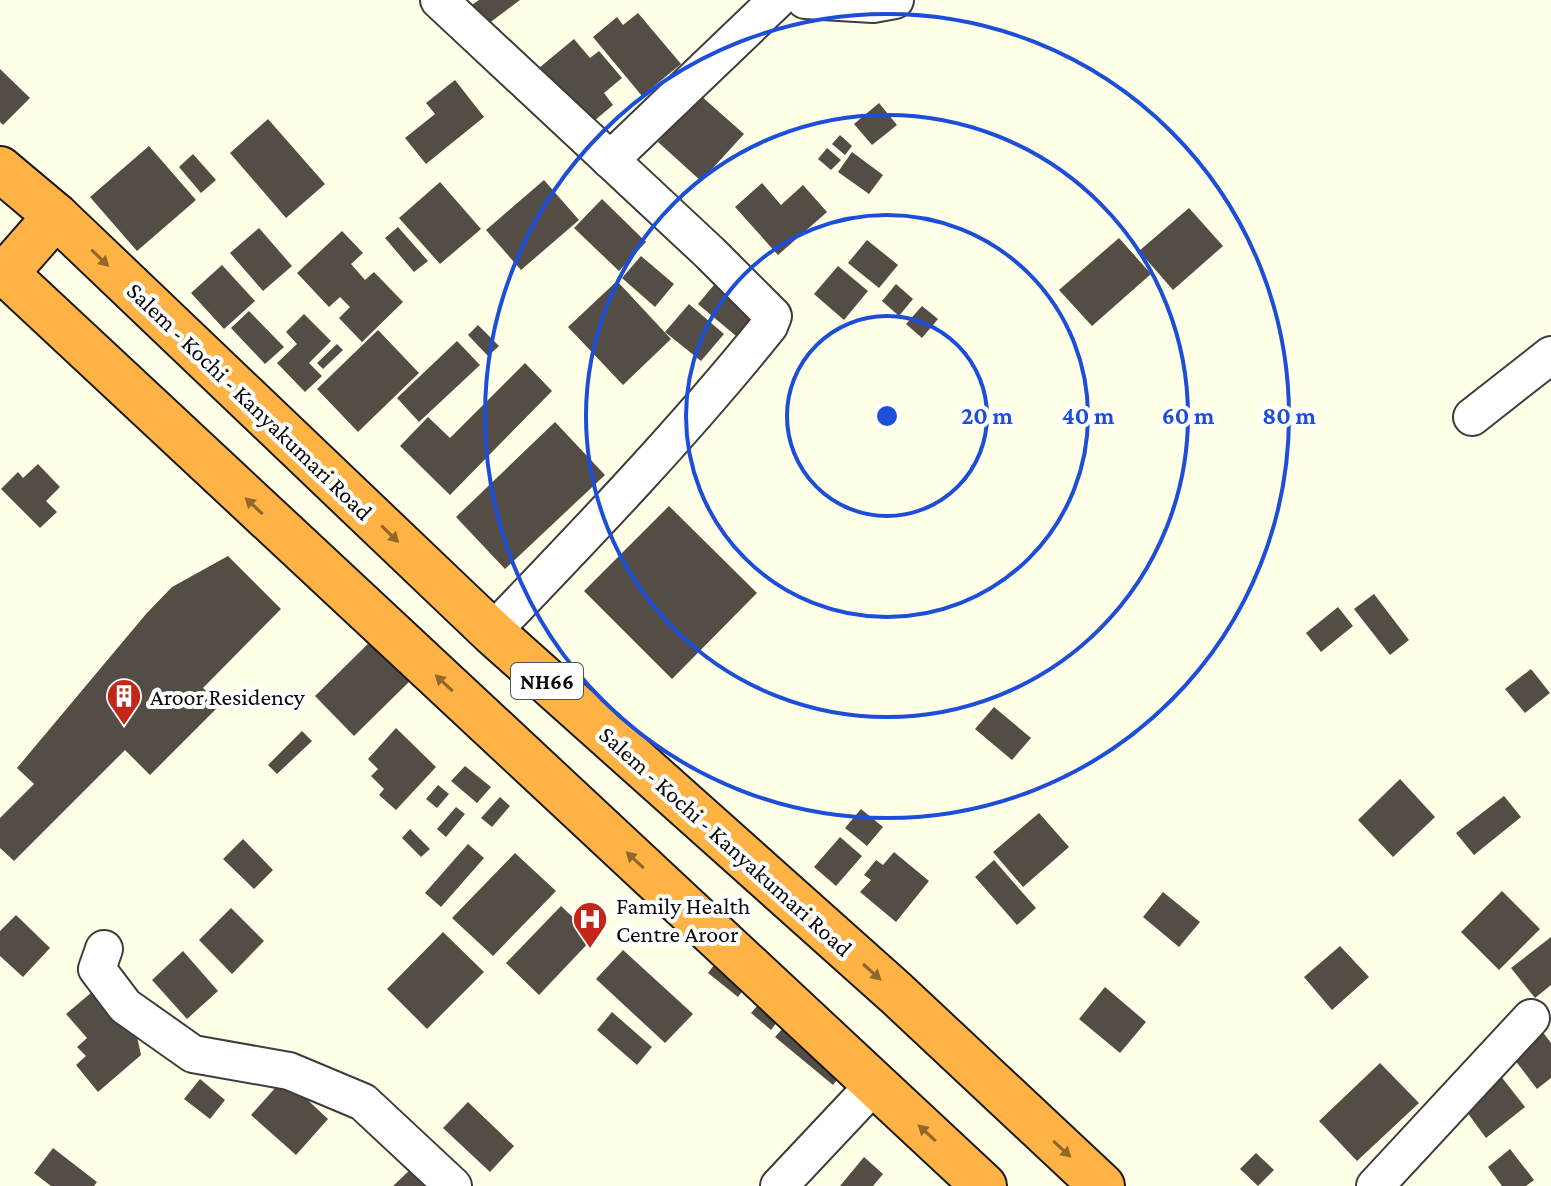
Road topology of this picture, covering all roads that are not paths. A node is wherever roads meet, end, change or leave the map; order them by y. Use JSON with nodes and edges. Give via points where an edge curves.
{"nodes":[{"id":1,"x":439,"y":0,"type":"edge"},
{"id":2,"x":777,"y":0,"type":"edge"},
{"id":3,"x":805,"y":0,"type":"edge"},
{"id":4,"x":895,"y":0,"type":"edge"},
{"id":5,"x":610,"y":160,"type":"junction"},
{"id":6,"x":0,"y":169,"type":"edge"},
{"id":7,"x":56,"y":216,"type":"junction"},
{"id":8,"x":2,"y":273,"type":"edge"},
{"id":9,"x":1551,"y":355,"type":"edge"},
{"id":10,"x":1472,"y":417,"type":"dead end"},
{"id":11,"x":492,"y":632,"type":"junction"},
{"id":12,"x":104,"y":949,"type":"dead end"},
{"id":13,"x":1531,"y":1018,"type":"dead end"},
{"id":14,"x":875,"y":1084,"type":"junction"},
{"id":15,"x":453,"y":1186,"type":"edge"},
{"id":16,"x":779,"y":1186,"type":"edge"},
{"id":17,"x":984,"y":1186,"type":"edge"},
{"id":18,"x":1102,"y":1186,"type":"edge"},
{"id":19,"x":1375,"y":1186,"type":"edge"}],
"edges":[{"from":1,"to":5,"type":"street"},
{"from":2,"to":5,"type":"street"},
{"from":3,"to":4,"type":"street"},
{"from":5,"to":11,"type":"street","via":[[773,316],[726,380]]},
{"from":6,"to":7,"type":"highway","name":"Salem - Kochi - Kanyakumari Road","number":"NH66"},
{"from":7,"to":8,"type":"highway"},
{"from":7,"to":11,"type":"highway","name":"Salem - Kochi - Kanyakumari Road","number":"NH66","one_way":true},
{"from":14,"to":8,"type":"highway","number":"NH66","one_way":true},
{"from":9,"to":10,"type":"street"},
{"from":11,"to":18,"type":"highway","name":"Salem - Kochi - Kanyakumari Road","number":"NH66","one_way":true,"via":[[896,993]]},
{"from":12,"to":15,"type":"street","via":[[97,969],[125,1006],[193,1054],[289,1071],[363,1102]]},
{"from":13,"to":19,"type":"street"},
{"from":14,"to":16,"type":"street"},
{"from":17,"to":14,"type":"highway","number":"NH66","one_way":true}]}
